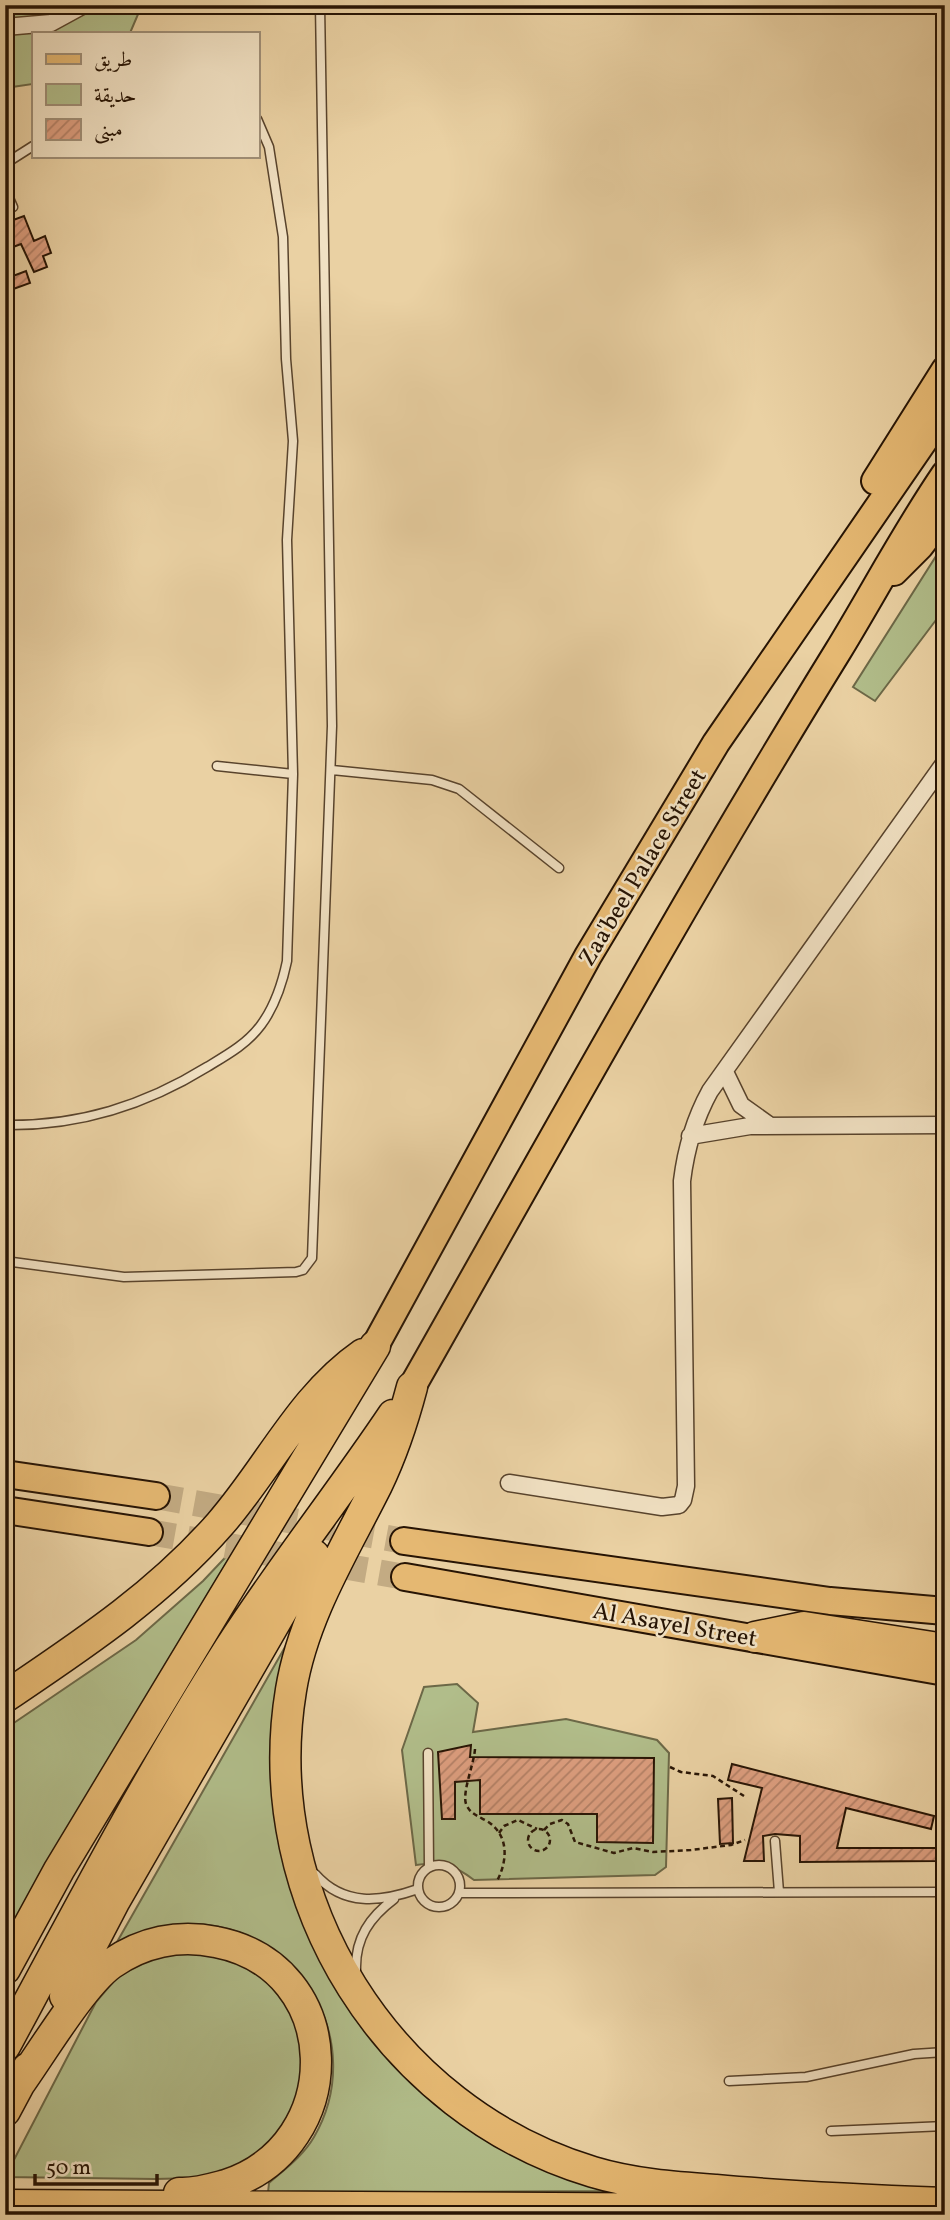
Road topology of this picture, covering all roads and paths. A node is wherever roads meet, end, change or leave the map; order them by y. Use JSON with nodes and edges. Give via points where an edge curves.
{"nodes":[{"id":1,"x":84,"y":5,"type":"edge"},
{"id":2,"x":320,"y":5,"type":"edge"},
{"id":3,"x":5,"y":27,"type":"edge"},
{"id":4,"x":259,"y":124,"type":"edge"},
{"id":5,"x":32,"y":147,"type":"edge"},
{"id":6,"x":6,"y":166,"type":"edge"},
{"id":7,"x":5,"y":189,"type":"edge"},
{"id":8,"x":13,"y":207,"type":"dead end"},
{"id":9,"x":945,"y":370,"type":"edge"},
{"id":10,"x":945,"y":411,"type":"edge"},
{"id":11,"x":945,"y":474,"type":"edge"},
{"id":12,"x":945,"y":513,"type":"edge"},
{"id":13,"x":836,"y":565,"type":"junction"},
{"id":14,"x":879,"y":584,"type":"junction"},
{"id":15,"x":945,"y":762,"type":"edge"},
{"id":16,"x":217,"y":766,"type":"dead end"},
{"id":17,"x":332,"y":769,"type":"junction"},
{"id":18,"x":293,"y":775,"type":"junction"},
{"id":19,"x":558,"y":868,"type":"dead end"},
{"id":20,"x":725,"y":1072,"type":"junction"},
{"id":21,"x":5,"y":1125,"type":"edge"},
{"id":22,"x":945,"y":1125,"type":"edge"},
{"id":23,"x":771,"y":1126,"type":"junction"},
{"id":24,"x":690,"y":1136,"type":"junction"},
{"id":25,"x":5,"y":1261,"type":"edge"},
{"id":26,"x":375,"y":1346,"type":"junction"},
{"id":27,"x":412,"y":1387,"type":"junction"},
{"id":28,"x":5,"y":1474,"type":"edge"},
{"id":29,"x":509,"y":1483,"type":"dead end"},
{"id":30,"x":156,"y":1496,"type":"tunnel mouth"},
{"id":31,"x":5,"y":1510,"type":"edge"},
{"id":32,"x":149,"y":1532,"type":"tunnel mouth"},
{"id":33,"x":404,"y":1541,"type":"tunnel mouth"},
{"id":34,"x":405,"y":1577,"type":"tunnel mouth"},
{"id":35,"x":945,"y":1611,"type":"edge"},
{"id":36,"x":755,"y":1637,"type":"junction"},
{"id":37,"x":945,"y":1649,"type":"edge"},
{"id":38,"x":945,"y":1672,"type":"edge"},
{"id":39,"x":5,"y":1697,"type":"edge"},
{"id":40,"x":475,"y":1749,"type":"dead end"},
{"id":41,"x":428,"y":1753,"type":"dead end"},
{"id":42,"x":670,"y":1767,"type":"dead end"},
{"id":43,"x":744,"y":1796,"type":"dead end"},
{"id":44,"x":289,"y":1820,"type":"junction"},
{"id":45,"x":538,"y":1829,"type":"junction"},
{"id":46,"x":544,"y":1830,"type":"junction"},
{"id":47,"x":499,"y":1833,"type":"junction"},
{"id":48,"x":745,"y":1840,"type":"dead end"},
{"id":49,"x":775,"y":1841,"type":"dead end"},
{"id":50,"x":429,"y":1867,"type":"junction"},
{"id":51,"x":418,"y":1889,"type":"junction"},
{"id":52,"x":779,"y":1892,"type":"junction"},
{"id":53,"x":945,"y":1892,"type":"edge"},
{"id":54,"x":459,"y":1893,"type":"junction"},
{"id":55,"x":490,"y":1893,"type":"junction"},
{"id":56,"x":102,"y":1895,"type":"junction"},
{"id":57,"x":400,"y":1895,"type":"junction"},
{"id":58,"x":5,"y":1969,"type":"edge"},
{"id":59,"x":364,"y":2007,"type":"junction"},
{"id":60,"x":5,"y":2046,"type":"edge"},
{"id":61,"x":945,"y":2052,"type":"edge"},
{"id":62,"x":729,"y":2081,"type":"dead end"},
{"id":63,"x":12,"y":2099,"type":"edge"},
{"id":64,"x":945,"y":2126,"type":"edge"},
{"id":65,"x":831,"y":2131,"type":"dead end"},
{"id":66,"x":807,"y":2198,"type":"junction"},
{"id":67,"x":945,"y":2203,"type":"edge"},
{"id":68,"x":5,"y":2205,"type":"edge"},
{"id":69,"x":96,"y":2206,"type":"junction"}],
"edges":[{"from":1,"to":3,"type":"street","via":[[51,23]]},
{"from":2,"to":17,"type":"lane"},
{"from":4,"to":18,"type":"lane","via":[[269,147],[285,258],[293,441],[287,540]]},
{"from":5,"to":6,"type":"lane"},
{"from":7,"to":8,"type":"lane"},
{"from":9,"to":13,"type":"main road","via":[[859,506]]},
{"from":10,"to":13,"type":"main road","name":"Zaa'beel Palace Street"},
{"from":11,"to":14,"type":"main road"},
{"from":12,"to":14,"type":"main road","via":[[911,556]]},
{"from":13,"to":26,"type":"main road","name":"Zaa'beel Palace Street","via":[[716,743],[588,956]]},
{"from":14,"to":27,"type":"main road","via":[[771,758]]},
{"from":15,"to":20,"type":"street"},
{"from":16,"to":18,"type":"lane"},
{"from":17,"to":19,"type":"lane","via":[[432,780],[459,789]]},
{"from":17,"to":25,"type":"lane","via":[[309,1265],[296,1272],[124,1277]]},
{"from":18,"to":21,"type":"lane","via":[[287,961],[278,995],[260,1026],[235,1050],[141,1102],[83,1119]]},
{"from":20,"to":23,"type":"street","via":[[741,1105]]},
{"from":20,"to":24,"type":"street","via":[[704,1102]]},
{"from":22,"to":23,"type":"street"},
{"from":23,"to":24,"type":"street"},
{"from":24,"to":29,"type":"street","via":[[681,1207],[683,1500],[662,1507]]},
{"from":26,"to":39,"type":"highway","via":[[327,1382],[223,1521],[176,1571],[122,1616]]},
{"from":26,"to":58,"type":"highway","via":[[59,1870]]},
{"from":27,"to":44,"type":"highway","via":[[388,1461],[302,1643],[285,1731]]},
{"from":27,"to":56,"type":"highway","via":[[228,1651]]},
{"from":28,"to":30,"type":"main road"},
{"from":31,"to":32,"type":"main road"},
{"from":33,"to":35,"type":"main road","name":"Al Asayel Street","via":[[830,1601]]},
{"from":34,"to":36,"type":"main road","name":"Al Asayel Street"},
{"from":36,"to":37,"type":"highway","via":[[804,1627]]},
{"from":36,"to":38,"type":"main road","name":"Al Asayel Street"},
{"from":40,"to":47,"type":"path","via":[[466,1802],[475,1816]]},
{"from":41,"to":50,"type":"lane"},
{"from":42,"to":43,"type":"path","via":[[713,1776]]},
{"from":44,"to":57,"type":"lane","via":[[306,1863],[340,1894],[370,1900]]},
{"from":44,"to":59,"type":"highway","via":[[309,1904]]},
{"from":45,"to":46,"type":"path"},
{"from":45,"to":46,"type":"path","via":[[530,1833],[528,1843],[540,1852],[550,1842]]},
{"from":45,"to":47,"type":"path","via":[[518,1820]]},
{"from":46,"to":48,"type":"path","via":[[562,1820],[575,1842],[614,1853],[633,1848],[691,1850]]},
{"from":47,"to":55,"type":"path","via":[[505,1860]]},
{"from":49,"to":52,"type":"lane"},
{"from":50,"to":51,"type":"lane"},
{"from":50,"to":54,"type":"lane","via":[[453,1870]]},
{"from":51,"to":54,"type":"lane","via":[[428,1905],[437,1908],[454,1901]]},
{"from":51,"to":57,"type":"lane"},
{"from":52,"to":53,"type":"lane"},
{"from":52,"to":55,"type":"lane"},
{"from":54,"to":55,"type":"lane"},
{"from":56,"to":60,"type":"highway"},
{"from":56,"to":63,"type":"highway"},
{"from":57,"to":59,"type":"lane","via":[[367,1924],[358,1944],[357,1987]]},
{"from":59,"to":66,"type":"highway","via":[[407,2059],[447,2097],[493,2129],[542,2154],[595,2173],[649,2184]]},
{"from":61,"to":62,"type":"lane","via":[[914,2054],[806,2077]]},
{"from":63,"to":69,"type":"highway","via":[[90,1984],[130,1952],[180,1938],[206,1940],[237,1946],[265,1961],[288,1982],[305,2009],[317,2067],[313,2096],[285,2147],[237,2181],[185,2194],[137,2194]]},
{"from":64,"to":65,"type":"lane"},
{"from":66,"to":67,"type":"highway"},
{"from":66,"to":69,"type":"highway","via":[[733,2209]]},
{"from":68,"to":69,"type":"highway"}]}
